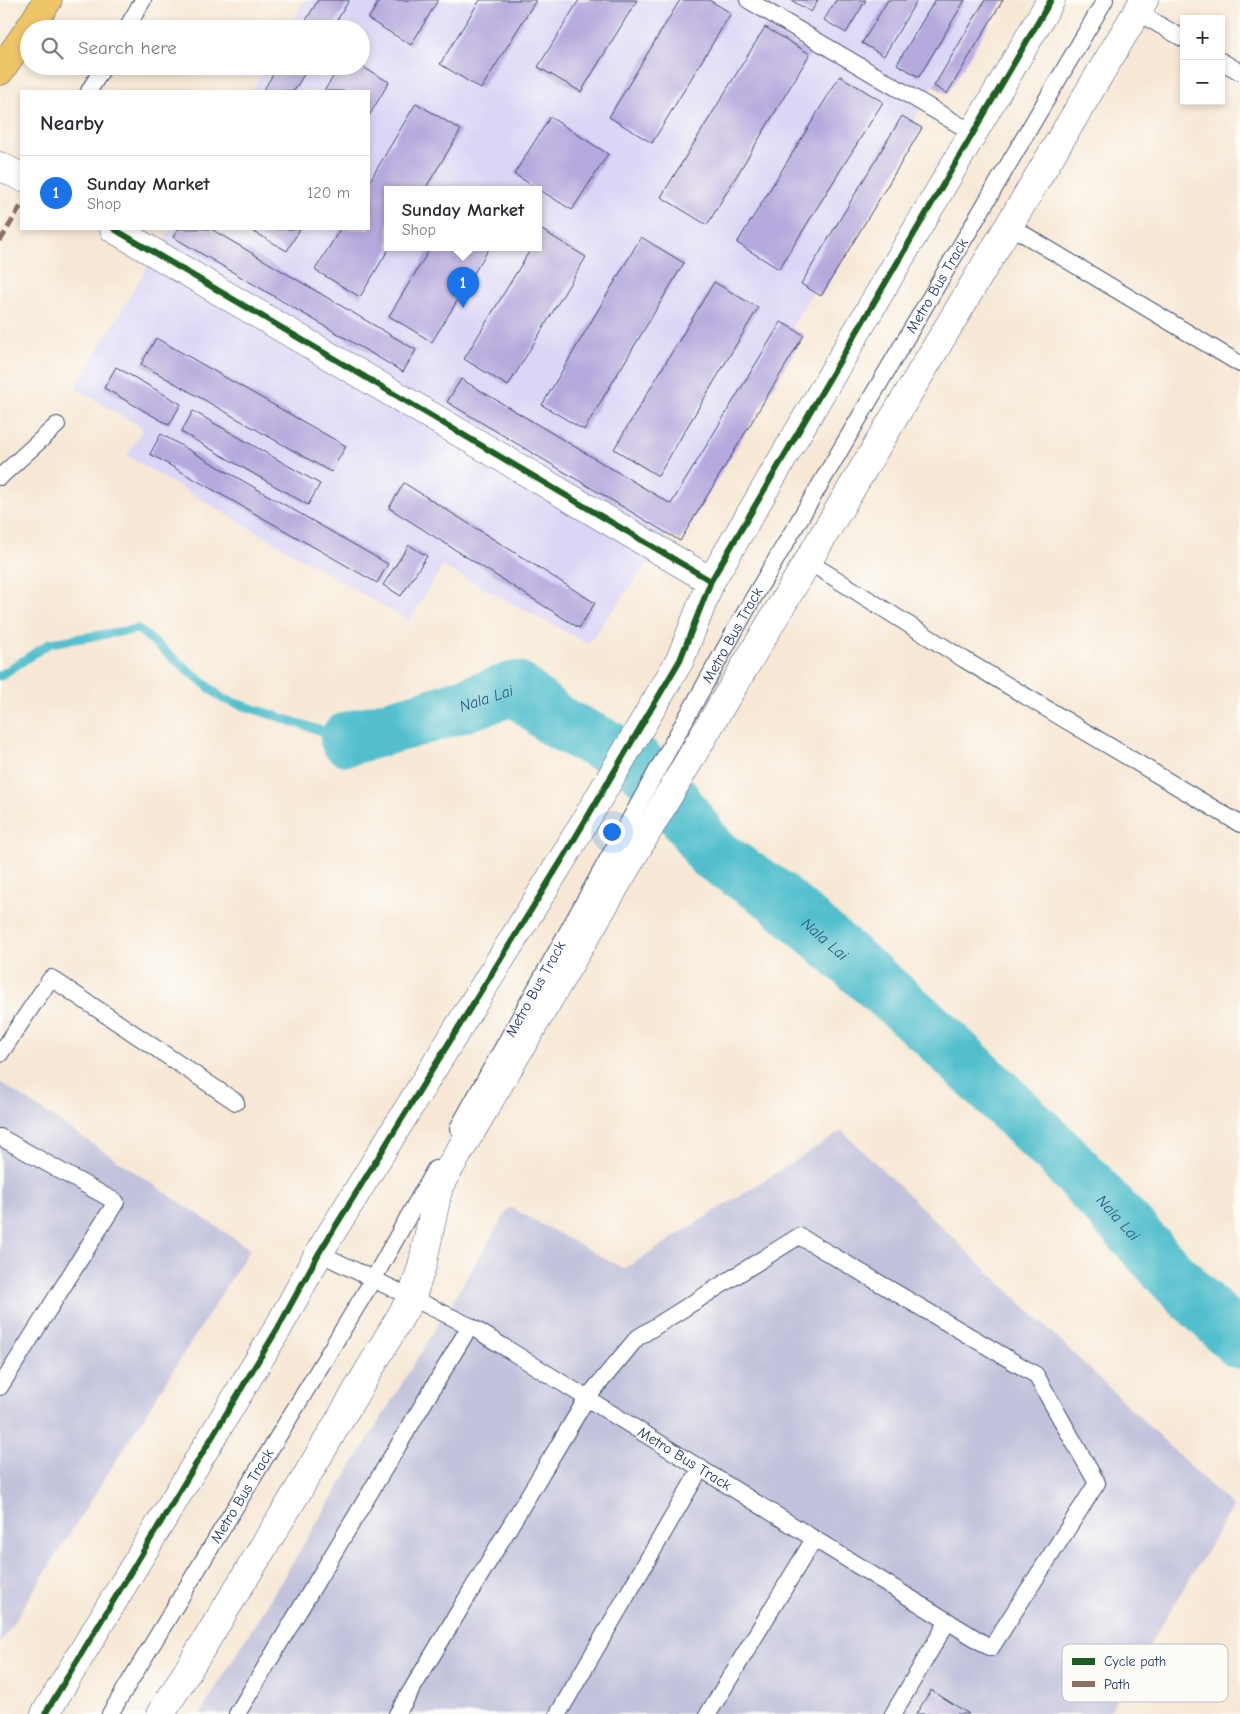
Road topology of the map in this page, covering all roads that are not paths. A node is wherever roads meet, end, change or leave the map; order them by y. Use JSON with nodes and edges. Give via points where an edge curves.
{"nodes":[{"id":1,"x":48,"y":0,"type":"edge"},
{"id":2,"x":143,"y":0,"type":"edge"},
{"id":3,"x":748,"y":0,"type":"edge"},
{"id":4,"x":1051,"y":0,"type":"edge"},
{"id":5,"x":1105,"y":0,"type":"edge"},
{"id":6,"x":1141,"y":6,"type":"edge"},
{"id":7,"x":35,"y":20,"type":"edge"},
{"id":8,"x":131,"y":20,"type":"edge"},
{"id":9,"x":1180,"y":36,"type":"edge"},
{"id":10,"x":20,"y":42,"type":"edge"},
{"id":11,"x":1225,"y":63,"type":"edge"},
{"id":12,"x":0,"y":71,"type":"edge"},
{"id":13,"x":1240,"y":72,"type":"edge"},
{"id":14,"x":99,"y":75,"type":"edge"},
{"id":15,"x":90,"y":90,"type":"edge"},
{"id":16,"x":972,"y":133,"type":"junction"},
{"id":17,"x":0,"y":166,"type":"edge"},
{"id":18,"x":20,"y":176,"type":"edge"},
{"id":19,"x":1010,"y":226,"type":"junction"},
{"id":20,"x":116,"y":230,"type":"edge"},
{"id":21,"x":1240,"y":364,"type":"edge"},
{"id":22,"x":57,"y":425,"type":"dead end"},
{"id":23,"x":0,"y":477,"type":"edge"},
{"id":24,"x":810,"y":562,"type":"junction"},
{"id":25,"x":712,"y":581,"type":"junction"},
{"id":26,"x":1240,"y":824,"type":"edge"},
{"id":27,"x":0,"y":1054,"type":"edge"},
{"id":28,"x":236,"y":1102,"type":"dead end"},
{"id":29,"x":0,"y":1137,"type":"edge"},
{"id":30,"x":319,"y":1253,"type":"junction"},
{"id":31,"x":374,"y":1278,"type":"junction"},
{"id":32,"x":412,"y":1297,"type":"junction"},
{"id":33,"x":470,"y":1326,"type":"junction"},
{"id":34,"x":0,"y":1387,"type":"edge"},
{"id":35,"x":587,"y":1398,"type":"junction"},
{"id":36,"x":701,"y":1468,"type":"junction"},
{"id":37,"x":814,"y":1538,"type":"junction"},
{"id":38,"x":948,"y":1621,"type":"junction"},
{"id":39,"x":45,"y":1714,"type":"edge"},
{"id":40,"x":110,"y":1714,"type":"edge"},
{"id":41,"x":161,"y":1714,"type":"edge"},
{"id":42,"x":237,"y":1714,"type":"edge"},
{"id":43,"x":397,"y":1714,"type":"edge"},
{"id":44,"x":558,"y":1714,"type":"edge"},
{"id":45,"x":708,"y":1714,"type":"edge"},
{"id":46,"x":893,"y":1714,"type":"edge"}],
"edges":[{"from":1,"to":7,"type":"highway"},
{"from":2,"to":8,"type":"lane"},
{"from":3,"to":16,"type":"lane"},
{"from":4,"to":16,"type":"street"},
{"from":5,"to":31,"type":"lane","name":"Metro Bus Track","via":[[707,680]]},
{"from":6,"to":9,"type":"lane"},
{"from":6,"to":19,"type":"street"},
{"from":10,"to":12,"type":"highway"},
{"from":11,"to":13,"type":"lane"},
{"from":14,"to":15,"type":"lane"},
{"from":16,"to":25,"type":"street"},
{"from":17,"to":18,"type":"street"},
{"from":19,"to":21,"type":"lane"},
{"from":19,"to":24,"type":"street"},
{"from":20,"to":25,"type":"street"},
{"from":22,"to":23,"type":"lane"},
{"from":24,"to":26,"type":"lane","via":[[965,660]]},
{"from":24,"to":32,"type":"street","via":[[720,708],[439,1186]]},
{"from":25,"to":30,"type":"street","via":[[680,660],[565,856]]},
{"from":27,"to":28,"type":"lane","via":[[51,978]]},
{"from":29,"to":34,"type":"lane","via":[[116,1202]]},
{"from":30,"to":31,"type":"lane","name":"Metro Bus Track"},
{"from":30,"to":39,"type":"street","via":[[278,1328]]},
{"from":31,"to":32,"type":"lane","name":"Metro Bus Track"},
{"from":31,"to":40,"type":"lane","name":"Metro Bus Track"},
{"from":32,"to":33,"type":"lane","name":"Metro Bus Track"},
{"from":32,"to":41,"type":"street"},
{"from":33,"to":35,"type":"lane","name":"Metro Bus Track"},
{"from":33,"to":42,"type":"lane"},
{"from":35,"to":36,"type":"lane","name":"Metro Bus Track"},
{"from":35,"to":38,"type":"lane","name":"Metro Bus Track","via":[[637,1338],[799,1236],[1036,1375],[1096,1483],[991,1648]]},
{"from":35,"to":43,"type":"lane"},
{"from":36,"to":37,"type":"lane","name":"Metro Bus Track"},
{"from":36,"to":44,"type":"lane"},
{"from":37,"to":38,"type":"lane","name":"Metro Bus Track"},
{"from":37,"to":45,"type":"lane"},
{"from":38,"to":46,"type":"lane"}]}
